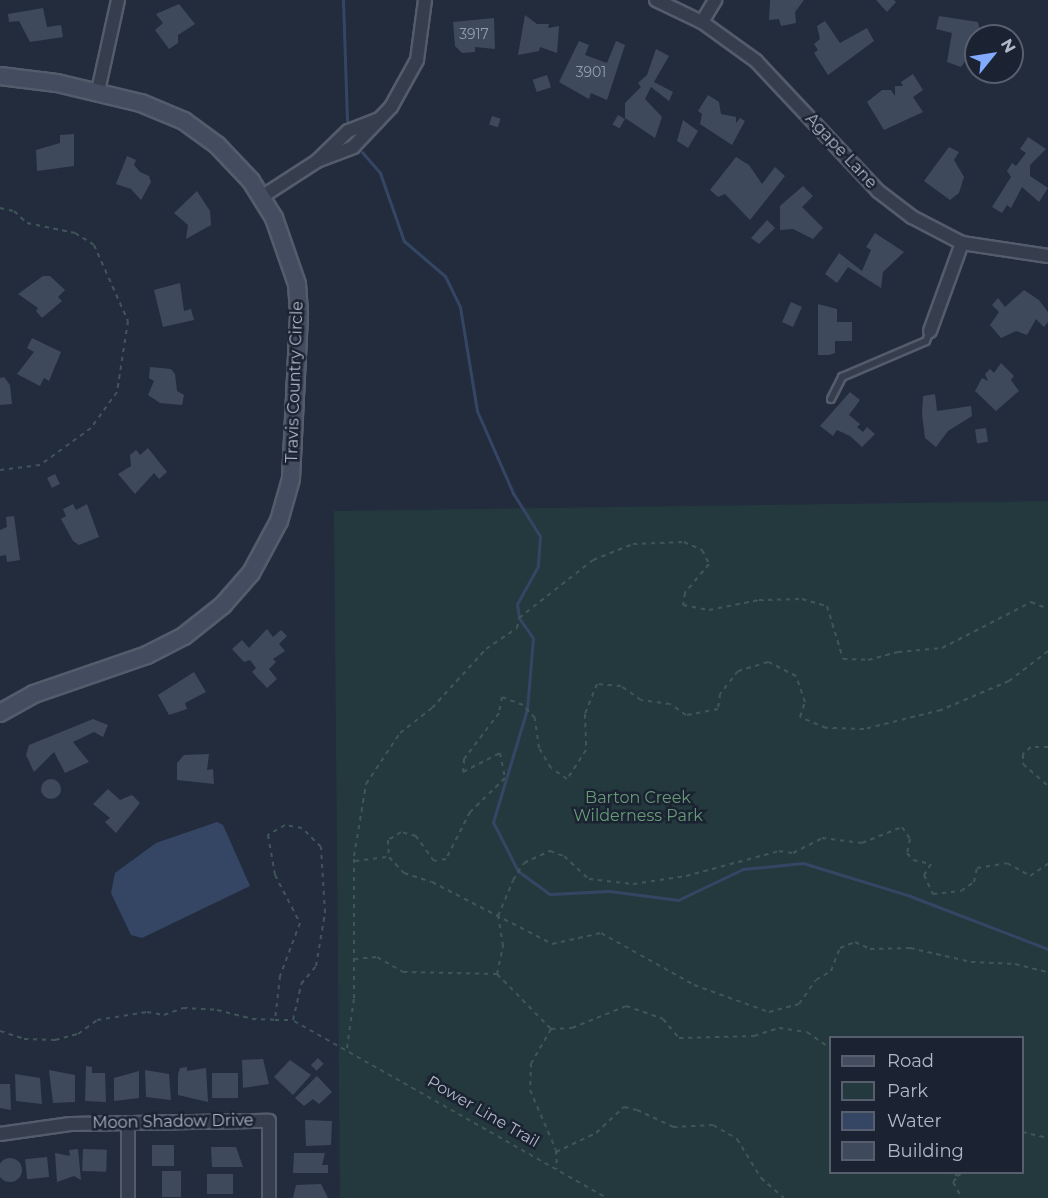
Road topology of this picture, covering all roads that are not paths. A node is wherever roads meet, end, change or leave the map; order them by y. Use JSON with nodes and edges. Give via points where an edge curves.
{"nodes":[{"id":1,"x":118,"y":0,"type":"edge"},
{"id":2,"x":425,"y":0,"type":"edge"},
{"id":3,"x":656,"y":0,"type":"edge"},
{"id":4,"x":716,"y":0,"type":"edge"},
{"id":5,"x":702,"y":22,"type":"junction"},
{"id":6,"x":0,"y":76,"type":"edge"},
{"id":7,"x":98,"y":91,"type":"junction"},
{"id":8,"x":263,"y":196,"type":"junction"},
{"id":9,"x":962,"y":243,"type":"junction"},
{"id":10,"x":1048,"y":256,"type":"edge"},
{"id":11,"x":930,"y":331,"type":"joint"},
{"id":12,"x":831,"y":399,"type":"dead end"},
{"id":13,"x":0,"y":713,"type":"edge"},
{"id":14,"x":128,"y":1124,"type":"junction"},
{"id":15,"x":0,"y":1134,"type":"edge"},
{"id":16,"x":128,"y":1198,"type":"edge"},
{"id":17,"x":269,"y":1198,"type":"edge"}],
"edges":[{"from":1,"to":7,"type":"street"},
{"from":2,"to":8,"type":"street","via":[[417,60],[398,97],[379,119],[348,131],[317,161]]},
{"from":3,"to":5,"type":"street","name":"Agape Lane"},
{"from":4,"to":5,"type":"street"},
{"from":5,"to":9,"type":"street","name":"Agape Lane","via":[[772,76],[894,205]]},
{"from":6,"to":7,"type":"street","name":"Travis Country Circle"},
{"from":7,"to":8,"type":"street","name":"Travis Country Circle","via":[[165,112],[203,133]]},
{"from":8,"to":13,"type":"street","name":"Travis Country Circle","via":[[291,259],[299,315],[291,479],[265,553],[238,590],[184,636],[147,655],[33,694]]},
{"from":9,"to":10,"type":"street","name":"Agape Lane"},
{"from":9,"to":11,"type":"street"},
{"from":11,"to":12,"type":"lane","via":[[926,341],[842,377]]},
{"from":14,"to":15,"type":"street","name":"Moon Shadow Drive","via":[[70,1124]]},
{"from":14,"to":16,"type":"street"},
{"from":14,"to":17,"type":"street","name":"Moon Shadow Drive","via":[[269,1121]]}]}
